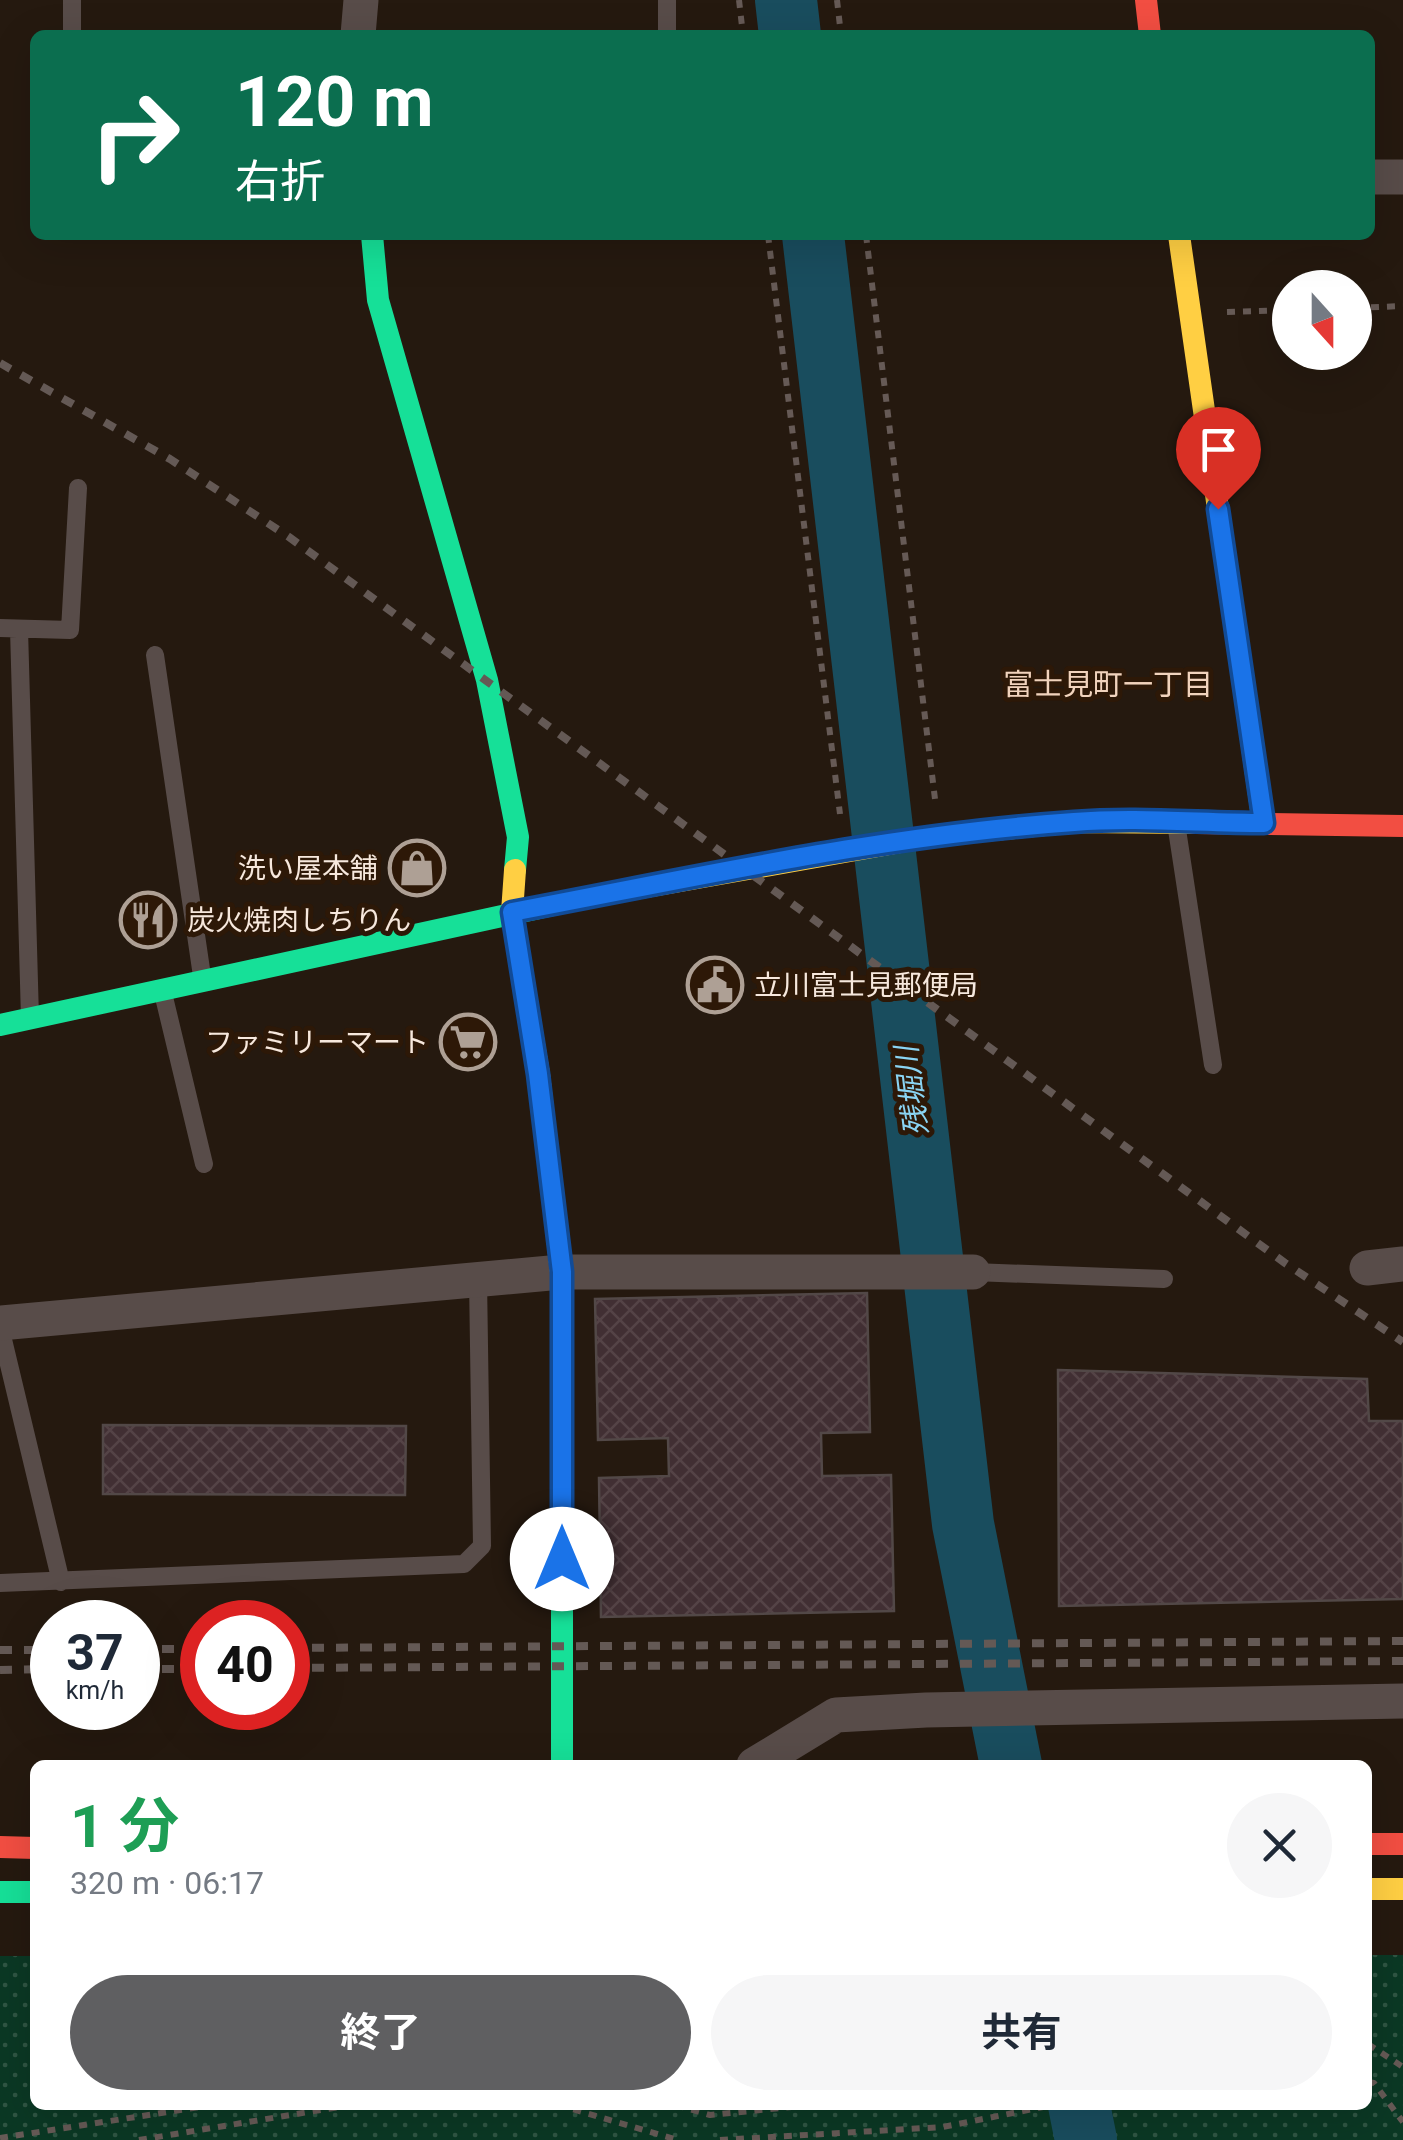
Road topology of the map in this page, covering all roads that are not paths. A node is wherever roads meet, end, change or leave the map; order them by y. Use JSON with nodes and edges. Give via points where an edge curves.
{"nodes":[{"id":1,"x":72,"y":0,"type":"edge"},
{"id":2,"x":361,"y":0,"type":"edge"},
{"id":3,"x":667,"y":0,"type":"edge"},
{"id":4,"x":1146,"y":0,"type":"edge"},
{"id":5,"x":72,"y":30,"type":"edge"},
{"id":6,"x":358,"y":30,"type":"edge"},
{"id":7,"x":667,"y":30,"type":"edge"},
{"id":8,"x":1149,"y":30,"type":"edge"},
{"id":9,"x":1375,"y":177,"type":"edge"},
{"id":10,"x":1403,"y":177,"type":"edge"},
{"id":11,"x":372,"y":240,"type":"edge"},
{"id":12,"x":1180,"y":240,"type":"edge"},
{"id":13,"x":78,"y":488,"type":"dead end"},
{"id":14,"x":10,"y":628,"type":"edge"},
{"id":15,"x":155,"y":655,"type":"dead end"},
{"id":16,"x":1176,"y":823,"type":"junction"},
{"id":17,"x":1264,"y":823,"type":"junction"},
{"id":18,"x":1403,"y":826,"type":"edge"},
{"id":19,"x":512,"y":912,"type":"junction"},
{"id":20,"x":203,"y":980,"type":"junction"},
{"id":21,"x":161,"y":988,"type":"junction"},
{"id":22,"x":30,"y":1018,"type":"junction"},
{"id":23,"x":0,"y":1025,"type":"edge"},
{"id":24,"x":1213,"y":1065,"type":"dead end"},
{"id":25,"x":204,"y":1164,"type":"dead end"},
{"id":26,"x":1403,"y":1264,"type":"edge"},
{"id":27,"x":1367,"y":1268,"type":"dead end"},
{"id":28,"x":562,"y":1272,"type":"junction"},
{"id":29,"x":973,"y":1272,"type":"joint"},
{"id":30,"x":1164,"y":1278,"type":"dead end"},
{"id":31,"x":478,"y":1279,"type":"junction"},
{"id":32,"x":0,"y":1325,"type":"edge"},
{"id":33,"x":60,"y":1582,"type":"junction"},
{"id":34,"x":0,"y":1583,"type":"edge"},
{"id":35,"x":1403,"y":1701,"type":"edge"},
{"id":36,"x":562,"y":1760,"type":"edge"},
{"id":37,"x":762,"y":1760,"type":"edge"},
{"id":38,"x":1372,"y":1844,"type":"edge"},
{"id":39,"x":1403,"y":1844,"type":"edge"},
{"id":40,"x":0,"y":1848,"type":"edge"},
{"id":41,"x":30,"y":1848,"type":"edge"},
{"id":42,"x":1372,"y":1889,"type":"edge"},
{"id":43,"x":1403,"y":1889,"type":"edge"},
{"id":44,"x":0,"y":1892,"type":"edge"},
{"id":45,"x":30,"y":1892,"type":"edge"}],
"edges":[{"from":1,"to":5,"type":"lane"},
{"from":2,"to":6,"type":"street"},
{"from":3,"to":7,"type":"lane"},
{"from":4,"to":8,"type":"street"},
{"from":9,"to":10,"type":"street"},
{"from":11,"to":19,"type":"street","via":[[378,300],[487,680],[518,837]]},
{"from":12,"to":17,"type":"street"},
{"from":13,"to":14,"type":"lane","via":[[70,630]]},
{"from":14,"to":22,"type":"lane"},
{"from":15,"to":20,"type":"lane"},
{"from":16,"to":17,"type":"street"},
{"from":16,"to":19,"type":"street","via":[[1077,822],[940,835]]},
{"from":16,"to":24,"type":"lane"},
{"from":17,"to":18,"type":"street"},
{"from":19,"to":20,"type":"street"},
{"from":19,"to":28,"type":"street"},
{"from":20,"to":21,"type":"street"},
{"from":21,"to":22,"type":"street"},
{"from":21,"to":25,"type":"lane"},
{"from":22,"to":23,"type":"street"},
{"from":26,"to":27,"type":"street"},
{"from":28,"to":29,"type":"street"},
{"from":28,"to":31,"type":"street"},
{"from":28,"to":36,"type":"street"},
{"from":29,"to":30,"type":"lane"},
{"from":31,"to":32,"type":"street"},
{"from":31,"to":33,"type":"lane","via":[[482,1546],[464,1564]]},
{"from":32,"to":33,"type":"lane"},
{"from":33,"to":34,"type":"lane"},
{"from":35,"to":37,"type":"street","via":[[836,1715]]},
{"from":38,"to":39,"type":"street"},
{"from":40,"to":41,"type":"street"},
{"from":42,"to":43,"type":"street"},
{"from":44,"to":45,"type":"street"}]}
